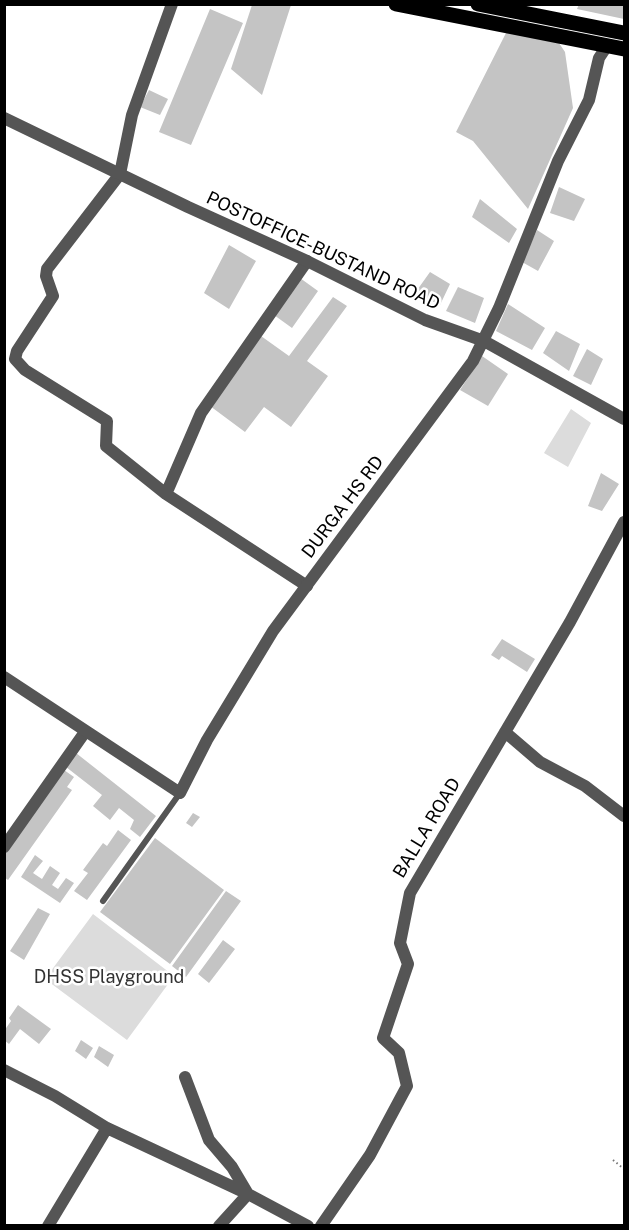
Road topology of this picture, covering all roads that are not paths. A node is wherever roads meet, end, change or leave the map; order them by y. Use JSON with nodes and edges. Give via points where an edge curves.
{"nodes":[{"id":1,"x":172,"y":4,"type":"edge"},
{"id":2,"x":396,"y":4,"type":"edge"},
{"id":3,"x":478,"y":4,"type":"edge"},
{"id":4,"x":624,"y":33,"type":"edge"},
{"id":5,"x":608,"y":46,"type":"junction"},
{"id":6,"x":624,"y":49,"type":"edge"},
{"id":7,"x":4,"y":118,"type":"edge"},
{"id":8,"x":120,"y":174,"type":"junction"},
{"id":9,"x":307,"y":261,"type":"junction"},
{"id":10,"x":484,"y":341,"type":"junction"},
{"id":11,"x":624,"y":419,"type":"edge"},
{"id":12,"x":166,"y":494,"type":"junction"},
{"id":13,"x":624,"y":522,"type":"edge"},
{"id":14,"x":307,"y":586,"type":"junction"},
{"id":15,"x":4,"y":677,"type":"edge"},
{"id":16,"x":85,"y":732,"type":"junction"},
{"id":17,"x":505,"y":732,"type":"junction"},
{"id":18,"x":180,"y":793,"type":"junction"},
{"id":19,"x":624,"y":816,"type":"edge"},
{"id":20,"x":4,"y":847,"type":"edge"},
{"id":21,"x":103,"y":901,"type":"dead end"},
{"id":22,"x":4,"y":1070,"type":"edge"},
{"id":23,"x":185,"y":1077,"type":"dead end"},
{"id":24,"x":107,"y":1128,"type":"junction"},
{"id":25,"x":248,"y":1194,"type":"junction"},
{"id":26,"x":48,"y":1226,"type":"edge"},
{"id":27,"x":219,"y":1226,"type":"edge"},
{"id":28,"x":308,"y":1226,"type":"edge"},
{"id":29,"x":321,"y":1226,"type":"edge"}],
"edges":[{"from":1,"to":8,"type":"street","via":[[132,115]]},
{"from":2,"to":5,"type":"main road"},
{"from":3,"to":4,"type":"main road"},
{"from":5,"to":6,"type":"main road"},
{"from":5,"to":10,"type":"street","name":"DURGA HS RD","via":[[599,58],[589,100],[558,161]]},
{"from":7,"to":8,"type":"street","name":"POSTOFFICE-BUSTAND ROAD"},
{"from":8,"to":9,"type":"street","name":"POSTOFFICE-BUSTAND ROAD"},
{"from":8,"to":12,"type":"street","via":[[47,269],[53,296],[15,359],[25,370],[107,421],[106,446]]},
{"from":9,"to":10,"type":"street","name":"POSTOFFICE-BUSTAND ROAD","via":[[425,320]]},
{"from":9,"to":12,"type":"street","via":[[201,413]]},
{"from":10,"to":11,"type":"street","name":"POSTOFFICE-BUSTAND ROAD"},
{"from":10,"to":14,"type":"street","name":"DURGA HS RD"},
{"from":12,"to":14,"type":"street"},
{"from":13,"to":17,"type":"street","name":"BALLA ROAD"},
{"from":14,"to":18,"type":"street","name":"DURGA HS RD","via":[[237,687]]},
{"from":15,"to":16,"type":"street"},
{"from":16,"to":18,"type":"street"},
{"from":16,"to":20,"type":"street"},
{"from":17,"to":19,"type":"street","via":[[540,762],[585,786]]},
{"from":17,"to":29,"type":"street","name":"BALLA ROAD","via":[[410,893],[400,943],[408,964],[383,1038],[399,1053],[407,1086],[370,1155]]},
{"from":18,"to":21,"type":"lane"},
{"from":22,"to":24,"type":"street"},
{"from":23,"to":25,"type":"street","via":[[209,1140]]},
{"from":24,"to":25,"type":"street"},
{"from":24,"to":26,"type":"street"},
{"from":25,"to":27,"type":"street"},
{"from":25,"to":28,"type":"street"}]}
